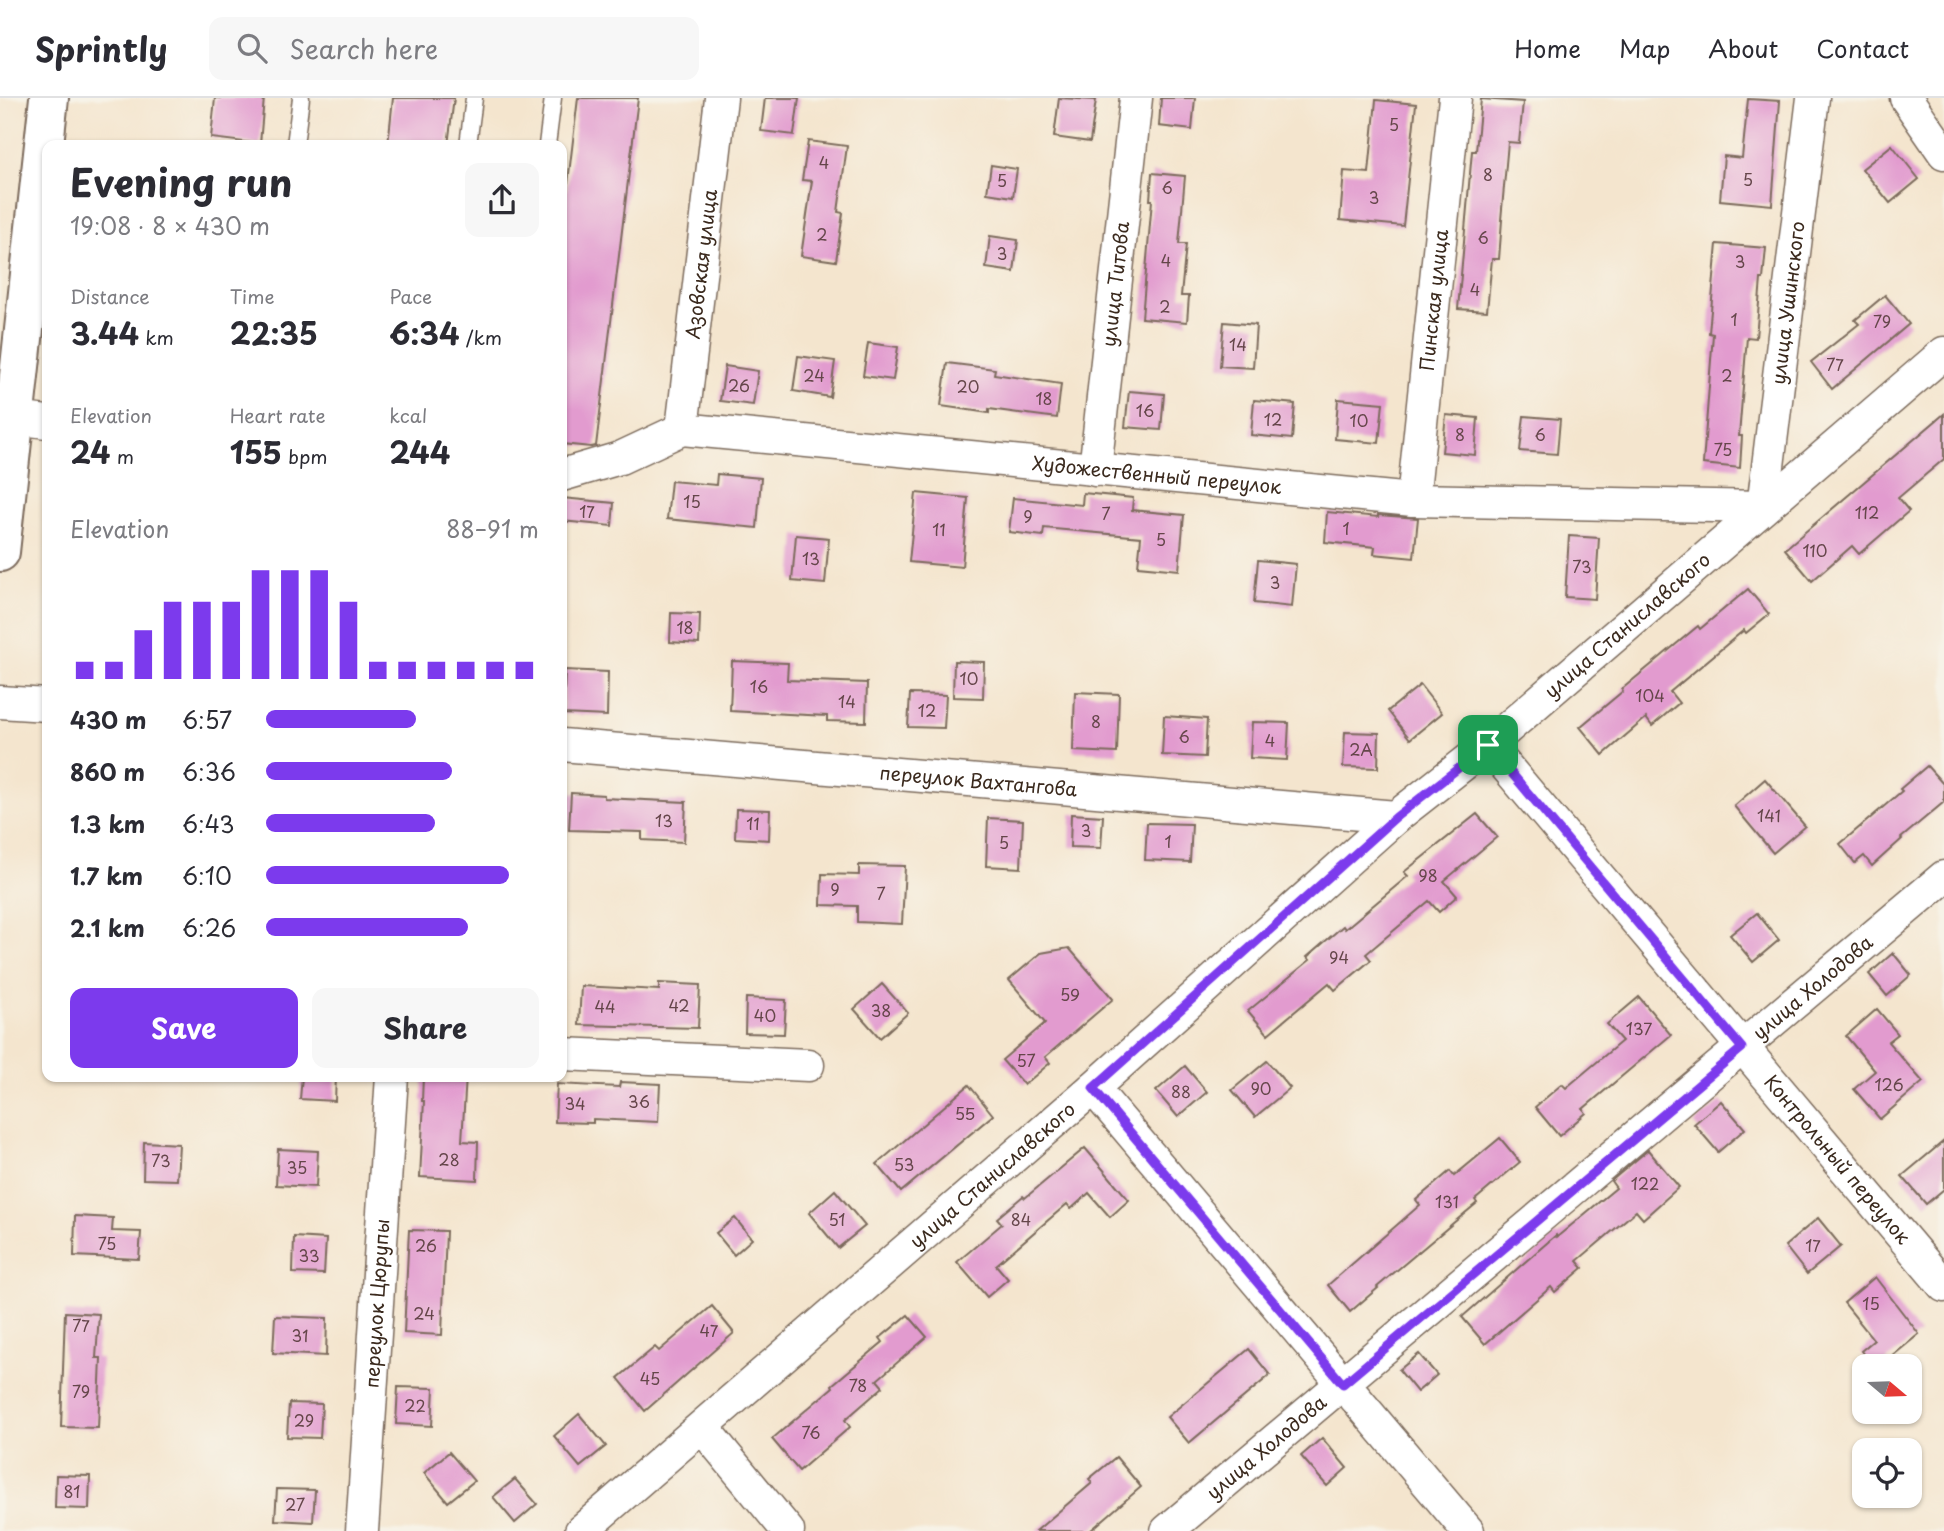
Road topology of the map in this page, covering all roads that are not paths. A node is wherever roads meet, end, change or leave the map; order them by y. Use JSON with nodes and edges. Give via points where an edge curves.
{"nodes":[{"id":1,"x":49,"y":98,"type":"edge"},
{"id":2,"x":301,"y":98,"type":"edge"},
{"id":3,"x":474,"y":98,"type":"edge"},
{"id":4,"x":553,"y":98,"type":"edge"},
{"id":5,"x":721,"y":98,"type":"edge"},
{"id":6,"x":1136,"y":98,"type":"edge"},
{"id":7,"x":1455,"y":98,"type":"edge"},
{"id":8,"x":1813,"y":98,"type":"edge"},
{"id":9,"x":1906,"y":98,"type":"edge"},
{"id":10,"x":43,"y":140,"type":"edge"},
{"id":11,"x":296,"y":140,"type":"edge"},
{"id":12,"x":469,"y":140,"type":"edge"},
{"id":13,"x":548,"y":140,"type":"edge"},
{"id":14,"x":42,"y":144,"type":"edge"},
{"id":15,"x":1944,"y":153,"type":"edge"},
{"id":16,"x":11,"y":346,"type":"edge"},
{"id":17,"x":1944,"y":354,"type":"edge"},
{"id":18,"x":31,"y":420,"type":"edge"},
{"id":19,"x":682,"y":429,"type":"junction"},
{"id":20,"x":1095,"y":470,"type":"junction"},
{"id":21,"x":567,"y":474,"type":"edge"},
{"id":22,"x":1413,"y":500,"type":"junction"},
{"id":23,"x":1763,"y":508,"type":"junction"},
{"id":24,"x":0,"y":552,"type":"edge"},
{"id":25,"x":0,"y":702,"type":"edge"},
{"id":26,"x":42,"y":705,"type":"edge"},
{"id":27,"x":567,"y":745,"type":"edge"},
{"id":28,"x":1488,"y":745,"type":"junction"},
{"id":29,"x":1396,"y":817,"type":"junction"},
{"id":30,"x":1944,"y":877,"type":"edge"},
{"id":31,"x":1742,"y":1048,"type":"junction"},
{"id":32,"x":567,"y":1054,"type":"edge"},
{"id":33,"x":808,"y":1065,"type":"dead end"},
{"id":34,"x":391,"y":1082,"type":"edge"},
{"id":35,"x":1093,"y":1088,"type":"junction"},
{"id":36,"x":1944,"y":1286,"type":"edge"},
{"id":37,"x":1343,"y":1384,"type":"junction"},
{"id":38,"x":702,"y":1428,"type":"junction"},
{"id":39,"x":362,"y":1531,"type":"edge"},
{"id":40,"x":581,"y":1531,"type":"edge"},
{"id":41,"x":788,"y":1531,"type":"edge"},
{"id":42,"x":1167,"y":1531,"type":"edge"},
{"id":43,"x":1468,"y":1531,"type":"edge"}],
"edges":[{"from":1,"to":10,"type":"main road"},
{"from":2,"to":11,"type":"lane"},
{"from":3,"to":12,"type":"lane"},
{"from":4,"to":13,"type":"lane"},
{"from":5,"to":19,"type":"street","name":"Азовская улица"},
{"from":6,"to":20,"type":"street","name":"улица Титова"},
{"from":7,"to":22,"type":"street","name":"Пинская улица"},
{"from":8,"to":23,"type":"street","name":"улица Ушинского"},
{"from":9,"to":15,"type":"street"},
{"from":14,"to":16,"type":"main road"},
{"from":16,"to":18,"type":"main road"},
{"from":17,"to":23,"type":"street","name":"улица Станиславского"},
{"from":18,"to":24,"type":"main road"},
{"from":19,"to":20,"type":"street","name":"Художественный переулок"},
{"from":19,"to":21,"type":"street","via":[[620,458]]},
{"from":20,"to":22,"type":"street","name":"Художественный переулок"},
{"from":22,"to":23,"type":"street","name":"Художественный переулок"},
{"from":23,"to":28,"type":"street","name":"улица Станиславского"},
{"from":25,"to":26,"type":"street"},
{"from":27,"to":29,"type":"street","name":"переулок Вахтангова"},
{"from":28,"to":29,"type":"street","name":"улица Станиславского"},
{"from":28,"to":31,"type":"street","name":"Контрольный переулок"},
{"from":29,"to":35,"type":"street","name":"улица Станиславского"},
{"from":30,"to":31,"type":"street","name":"улица Холодова"},
{"from":31,"to":36,"type":"street","name":"Контрольный переулок"},
{"from":31,"to":37,"type":"street","name":"улица Холодова"},
{"from":32,"to":33,"type":"street"},
{"from":34,"to":39,"type":"street","name":"переулок Цюрупы"},
{"from":35,"to":37,"type":"street"},
{"from":35,"to":38,"type":"street","name":"улица Станиславского"},
{"from":37,"to":42,"type":"street","name":"улица Холодова"},
{"from":37,"to":43,"type":"street"},
{"from":38,"to":40,"type":"street","name":"улица Станиславского"},
{"from":38,"to":41,"type":"street"}]}
